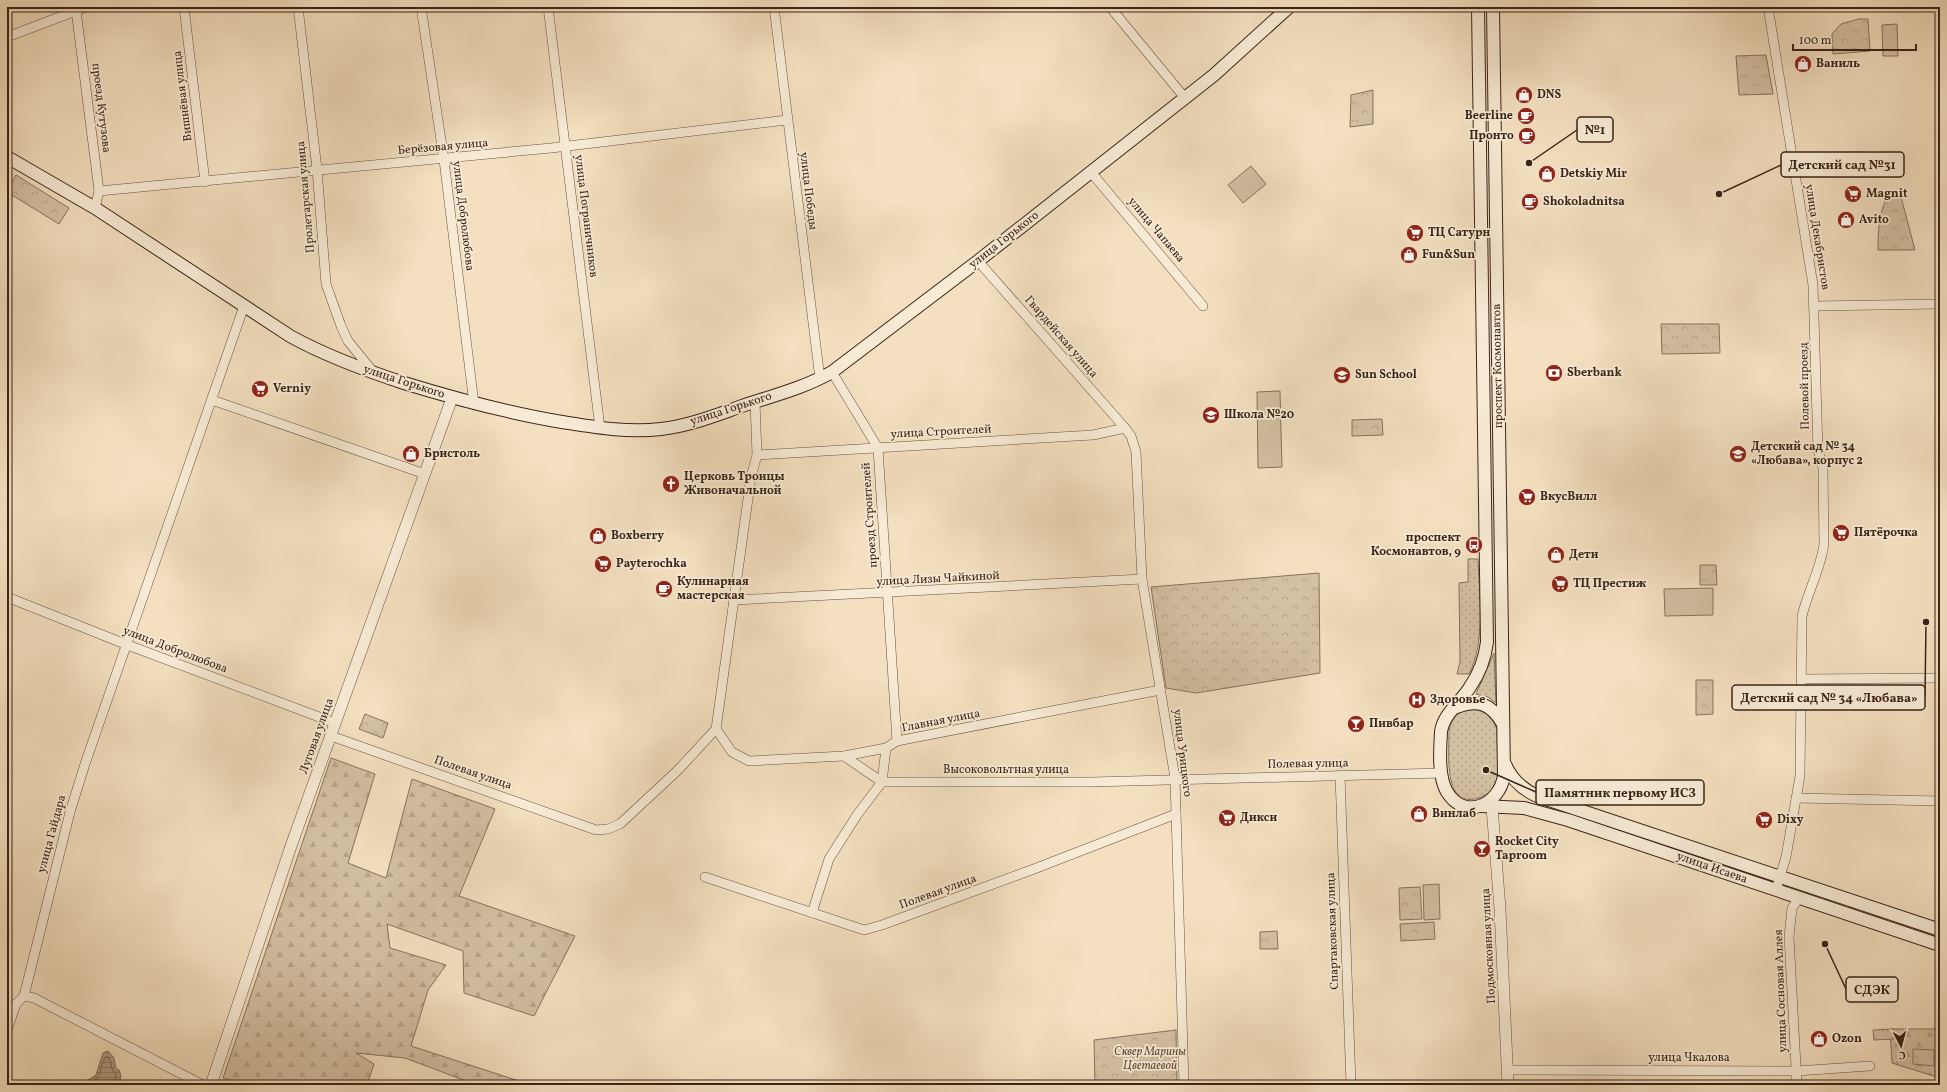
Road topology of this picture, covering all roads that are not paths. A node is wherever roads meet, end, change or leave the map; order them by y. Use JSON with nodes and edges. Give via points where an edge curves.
{"nodes":[{"id":1,"x":86,"y":7,"type":"edge"},
{"id":2,"x":184,"y":7,"type":"edge"},
{"id":3,"x":298,"y":7,"type":"edge"},
{"id":4,"x":421,"y":7,"type":"edge"},
{"id":5,"x":548,"y":7,"type":"edge"},
{"id":6,"x":774,"y":7,"type":"edge"},
{"id":7,"x":1110,"y":7,"type":"edge"},
{"id":8,"x":1289,"y":7,"type":"edge"},
{"id":9,"x":1478,"y":7,"type":"edge"},
{"id":10,"x":1493,"y":7,"type":"edge"},
{"id":11,"x":1768,"y":7,"type":"edge"},
{"id":12,"x":76,"y":10,"type":"junction"},
{"id":13,"x":7,"y":38,"type":"edge"},
{"id":14,"x":1185,"y":98,"type":"junction"},
{"id":15,"x":787,"y":120,"type":"junction"},
{"id":16,"x":565,"y":147,"type":"junction"},
{"id":17,"x":7,"y":157,"type":"edge"},
{"id":18,"x":444,"y":160,"type":"junction"},
{"id":19,"x":316,"y":169,"type":"junction"},
{"id":20,"x":1090,"y":171,"type":"junction"},
{"id":21,"x":205,"y":182,"type":"junction"},
{"id":22,"x":100,"y":191,"type":"junction"},
{"id":23,"x":95,"y":208,"type":"junction"},
{"id":24,"x":978,"y":261,"type":"junction"},
{"id":25,"x":1940,"y":304,"type":"edge"},
{"id":26,"x":244,"y":306,"type":"junction"},
{"id":27,"x":1203,"y":306,"type":"dead end"},
{"id":28,"x":1815,"y":306,"type":"junction"},
{"id":29,"x":374,"y":372,"type":"junction"},
{"id":30,"x":832,"y":372,"type":"junction"},
{"id":31,"x":820,"y":379,"type":"junction"},
{"id":32,"x":452,"y":398,"type":"junction"},
{"id":33,"x":212,"y":400,"type":"junction"},
{"id":34,"x":755,"y":402,"type":"junction"},
{"id":35,"x":474,"y":404,"type":"junction"},
{"id":36,"x":600,"y":428,"type":"junction"},
{"id":37,"x":1125,"y":428,"type":"junction"},
{"id":38,"x":878,"y":448,"type":"junction"},
{"id":39,"x":757,"y":455,"type":"junction"},
{"id":40,"x":425,"y":474,"type":"junction"},
{"id":41,"x":1142,"y":580,"type":"junction"},
{"id":42,"x":887,"y":594,"type":"junction"},
{"id":43,"x":7,"y":597,"type":"edge"},
{"id":44,"x":735,"y":600,"type":"junction"},
{"id":45,"x":125,"y":644,"type":"junction"},
{"id":46,"x":1940,"y":678,"type":"edge"},
{"id":47,"x":1802,"y":679,"type":"junction"},
{"id":48,"x":1160,"y":690,"type":"junction"},
{"id":49,"x":1454,"y":708,"type":"junction"},
{"id":50,"x":335,"y":723,"type":"junction"},
{"id":51,"x":1504,"y":724,"type":"junction"},
{"id":52,"x":716,"y":729,"type":"junction"},
{"id":53,"x":330,"y":736,"type":"junction"},
{"id":54,"x":897,"y":742,"type":"junction"},
{"id":55,"x":886,"y":748,"type":"junction"},
{"id":56,"x":844,"y":756,"type":"junction"},
{"id":57,"x":1504,"y":763,"type":"junction"},
{"id":58,"x":1442,"y":773,"type":"junction"},
{"id":59,"x":1340,"y":775,"type":"junction"},
{"id":60,"x":1175,"y":778,"type":"junction"},
{"id":61,"x":882,"y":782,"type":"junction"},
{"id":62,"x":1796,"y":798,"type":"junction"},
{"id":63,"x":1940,"y":800,"type":"edge"},
{"id":64,"x":1486,"y":806,"type":"junction"},
{"id":65,"x":1176,"y":814,"type":"junction"},
{"id":66,"x":705,"y":876,"type":"dead end"},
{"id":67,"x":1780,"y":877,"type":"junction"},
{"id":68,"x":1776,"y":890,"type":"junction"},
{"id":69,"x":1799,"y":898,"type":"junction"},
{"id":70,"x":812,"y":913,"type":"junction"},
{"id":71,"x":1940,"y":930,"type":"edge"},
{"id":72,"x":1940,"y":945,"type":"edge"},
{"id":73,"x":24,"y":996,"type":"junction"},
{"id":74,"x":11,"y":1003,"type":"edge"},
{"id":75,"x":7,"y":1030,"type":"edge"},
{"id":76,"x":1870,"y":1066,"type":"dead end"},
{"id":77,"x":1508,"y":1070,"type":"junction"},
{"id":78,"x":1796,"y":1071,"type":"junction"},
{"id":79,"x":203,"y":1085,"type":"edge"},
{"id":80,"x":211,"y":1085,"type":"edge"},
{"id":81,"x":1184,"y":1085,"type":"edge"},
{"id":82,"x":1351,"y":1085,"type":"edge"},
{"id":83,"x":1508,"y":1085,"type":"edge"},
{"id":84,"x":1797,"y":1085,"type":"edge"}],
"edges":[{"from":1,"to":12,"type":"street"},
{"from":2,"to":21,"type":"street","name":"Вишнёвая улица"},
{"from":3,"to":19,"type":"street","name":"Пролетарская улица"},
{"from":4,"to":18,"type":"street","name":"улица Добролюбова"},
{"from":5,"to":16,"type":"street","name":"улица Пограничников"},
{"from":6,"to":15,"type":"street","name":"улица Победы"},
{"from":7,"to":14,"type":"street"},
{"from":8,"to":14,"type":"main road","name":"улица Горького"},
{"from":9,"to":49,"type":"main road","name":"проспект Космонавтов","via":[[1487,642],[1477,675]]},
{"from":10,"to":51,"type":"main road","name":"проспект Космонавтов"},
{"from":11,"to":28,"type":"street","name":"улица Декабристов"},
{"from":12,"to":13,"type":"street"},
{"from":12,"to":22,"type":"street","name":"проезд Кутузова"},
{"from":14,"to":20,"type":"main road","name":"улица Горького"},
{"from":15,"to":16,"type":"street","name":"Берёзовая улица"},
{"from":15,"to":31,"type":"street","name":"улица Победы"},
{"from":16,"to":18,"type":"street","name":"Берёзовая улица"},
{"from":16,"to":36,"type":"street","name":"улица Пограничников"},
{"from":17,"to":23,"type":"main road","name":"улица Горького"},
{"from":18,"to":19,"type":"street","name":"Берёзовая улица"},
{"from":18,"to":35,"type":"street","name":"улица Добролюбова"},
{"from":19,"to":21,"type":"street","name":"Берёзовая улица"},
{"from":19,"to":29,"type":"street","name":"Пролетарская улица","via":[[326,284],[348,341]]},
{"from":20,"to":24,"type":"main road","name":"улица Горького"},
{"from":20,"to":27,"type":"street","name":"улица Чапаева"},
{"from":21,"to":22,"type":"street","name":"Берёзовая улица"},
{"from":22,"to":23,"type":"street","name":"проезд Кутузова"},
{"from":23,"to":26,"type":"main road","name":"улица Горького"},
{"from":24,"to":30,"type":"main road","name":"улица Горького"},
{"from":24,"to":37,"type":"street","name":"Гвардейская улица"},
{"from":25,"to":28,"type":"street"},
{"from":26,"to":29,"type":"main road","name":"улица Горького","via":[[317,351]]},
{"from":26,"to":33,"type":"street","name":"улица Гайдара"},
{"from":28,"to":47,"type":"street","name":"Полевой проезд","via":[[1818,450],[1822,468],[1824,544],[1802,616]]},
{"from":29,"to":32,"type":"main road","name":"улица Горького"},
{"from":30,"to":31,"type":"main road","name":"улица Горького"},
{"from":30,"to":38,"type":"street","name":"проезд Строителей"},
{"from":31,"to":34,"type":"main road","name":"улица Горького"},
{"from":32,"to":35,"type":"main road","name":"улица Горького"},
{"from":32,"to":40,"type":"street","name":"Луговая улица"},
{"from":33,"to":40,"type":"street"},
{"from":33,"to":45,"type":"street","name":"улица Гайдара"},
{"from":34,"to":36,"type":"main road","name":"улица Горького","via":[[661,429]]},
{"from":34,"to":39,"type":"street"},
{"from":35,"to":36,"type":"main road","name":"улица Горького"},
{"from":37,"to":38,"type":"street","name":"улица Строителей","via":[[1093,435]]},
{"from":37,"to":41,"type":"street","name":"улица Урицкого","via":[[1131,436],[1136,452]]},
{"from":38,"to":39,"type":"street","name":"улица Строителей"},
{"from":38,"to":42,"type":"street","name":"проезд Строителей"},
{"from":39,"to":44,"type":"street","via":[[751,477]]},
{"from":40,"to":50,"type":"street","name":"Луговая улица"},
{"from":41,"to":42,"type":"street","name":"улица Лизы Чайкиной"},
{"from":41,"to":48,"type":"street","name":"улица Урицкого"},
{"from":42,"to":44,"type":"street","name":"улица Лизы Чайкиной"},
{"from":42,"to":54,"type":"street","name":"проезд Строителей"},
{"from":43,"to":45,"type":"street","name":"улица Добролюбова"},
{"from":44,"to":52,"type":"street"},
{"from":45,"to":50,"type":"street","name":"улица Добролюбова"},
{"from":45,"to":73,"type":"street","name":"улица Гайдара","via":[[70,812]]},
{"from":46,"to":47,"type":"street"},
{"from":47,"to":62,"type":"street","name":"Полевой проезд","via":[[1800,776]]},
{"from":48,"to":54,"type":"street","name":"Главная улица"},
{"from":48,"to":60,"type":"street","name":"улица Урицкого"},
{"from":49,"to":51,"type":"main road","via":[[1480,703],[1492,710]]},
{"from":49,"to":58,"type":"main road","name":"проспект Космонавтов","via":[[1442,726]]},
{"from":50,"to":53,"type":"street","name":"Луговая улица"},
{"from":51,"to":57,"type":"main road","name":"проспект Космонавтов"},
{"from":52,"to":53,"type":"street","name":"Полевая улица","via":[[669,780],[620,824],[596,830]]},
{"from":52,"to":56,"type":"street","name":"Главная улица","via":[[732,752],[749,761]]},
{"from":53,"to":80,"type":"street","name":"Луговая улица"},
{"from":54,"to":55,"type":"street","name":"Главная улица"},
{"from":55,"to":56,"type":"street","name":"Главная улица"},
{"from":55,"to":61,"type":"street"},
{"from":56,"to":61,"type":"street"},
{"from":57,"to":64,"type":"main road","name":"проспект Космонавтов","via":[[1500,790]]},
{"from":57,"to":67,"type":"main road","name":"улица Исаева","via":[[1518,784],[1537,796]]},
{"from":58,"to":59,"type":"street","name":"Полевая улица"},
{"from":58,"to":64,"type":"main road","name":"проспект Космонавтов","via":[[1446,791],[1452,799],[1466,807]]},
{"from":59,"to":60,"type":"street","name":"Полевая улица"},
{"from":59,"to":82,"type":"street","name":"Спартаковская улица"},
{"from":60,"to":61,"type":"street","name":"Высоковольтная улица","via":[[1090,782]]},
{"from":60,"to":65,"type":"street","name":"улица Урицкого"},
{"from":61,"to":70,"type":"street","via":[[829,859]]},
{"from":62,"to":63,"type":"street"},
{"from":62,"to":67,"type":"street","name":"Полевой проезд"},
{"from":64,"to":68,"type":"main road","name":"улица Исаева","via":[[1524,808],[1553,815]]},
{"from":64,"to":77,"type":"street","name":"Подмосковная улица","via":[[1500,909]]},
{"from":65,"to":70,"type":"street","name":"Полевая улица","via":[[1034,869],[864,930]]},
{"from":65,"to":81,"type":"street","name":"улица Урицкого"},
{"from":66,"to":70,"type":"street","name":"Полевая улица"},
{"from":67,"to":68,"type":"street","name":"Полевой проезд"},
{"from":67,"to":71,"type":"main road","name":"улица Исаева"},
{"from":68,"to":69,"type":"main road","name":"улица Исаева"},
{"from":69,"to":72,"type":"main road","name":"улица Исаева"},
{"from":69,"to":78,"type":"street","name":"улица Сосновая Аллея","via":[[1792,908],[1789,937]]},
{"from":73,"to":74,"type":"street"},
{"from":73,"to":79,"type":"street","via":[[34,998]]},
{"from":74,"to":75,"type":"street"},
{"from":76,"to":78,"type":"street","name":"улица Чкалова"},
{"from":77,"to":78,"type":"street","name":"улица Чкалова"},
{"from":77,"to":83,"type":"street","name":"Подмосковная улица"},
{"from":78,"to":84,"type":"street","name":"улица Сосновая Аллея"}]}
